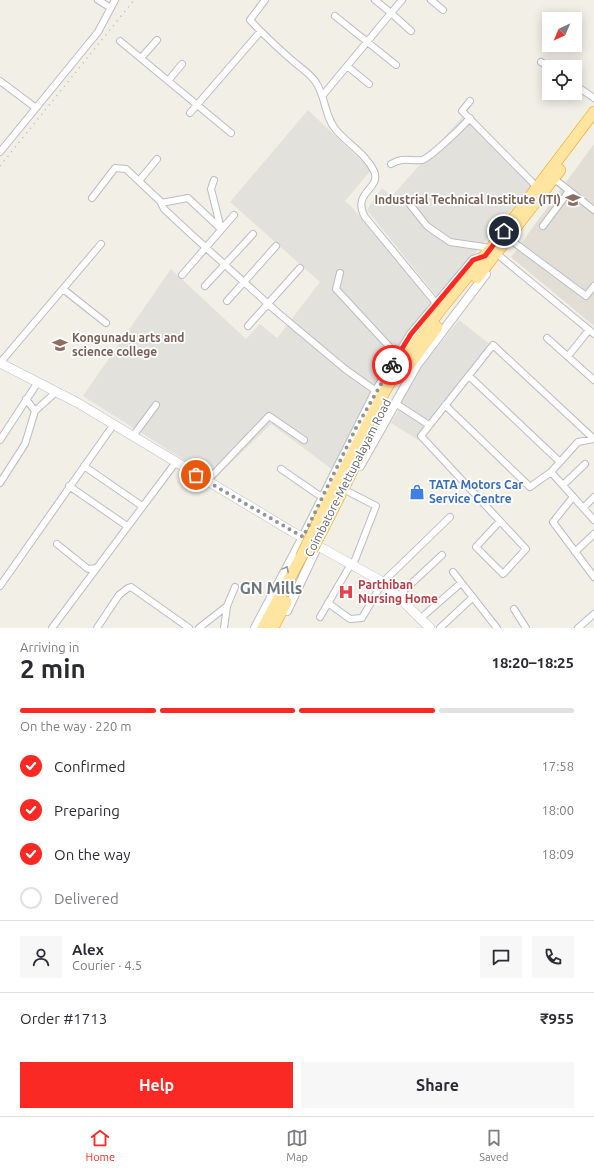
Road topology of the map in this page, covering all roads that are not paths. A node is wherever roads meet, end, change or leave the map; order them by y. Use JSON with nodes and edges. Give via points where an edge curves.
{"nodes":[{"id":1,"x":98,"y":0,"type":"edge"},
{"id":2,"x":115,"y":0,"type":"edge"},
{"id":3,"x":265,"y":0,"type":"edge"},
{"id":4,"x":375,"y":0,"type":"edge"},
{"id":5,"x":402,"y":0,"type":"edge"},
{"id":6,"x":431,"y":0,"type":"edge"},
{"id":7,"x":111,"y":8,"type":"junction"},
{"id":8,"x":443,"y":10,"type":"dead end"},
{"id":9,"x":391,"y":13,"type":"junction"},
{"id":10,"x":335,"y":16,"type":"dead end"},
{"id":11,"x":411,"y":31,"type":"dead end"},
{"id":12,"x":260,"y":32,"type":"junction"},
{"id":13,"x":156,"y":40,"type":"dead end"},
{"id":14,"x":120,"y":41,"type":"dead end"},
{"id":15,"x":367,"y":42,"type":"junction"},
{"id":16,"x":140,"y":58,"type":"junction"},
{"id":17,"x":182,"y":64,"type":"dead end"},
{"id":18,"x":396,"y":65,"type":"dead end"},
{"id":19,"x":347,"y":66,"type":"junction"},
{"id":20,"x":0,"y":81,"type":"edge"},
{"id":21,"x":168,"y":81,"type":"junction"},
{"id":22,"x":369,"y":84,"type":"dead end"},
{"id":23,"x":582,"y":90,"type":"edge"},
{"id":24,"x":323,"y":95,"type":"junction"},
{"id":25,"x":594,"y":98,"type":"edge"},
{"id":26,"x":470,"y":101,"type":"dead end"},
{"id":27,"x":197,"y":105,"type":"junction"},
{"id":28,"x":36,"y":108,"type":"junction"},
{"id":29,"x":594,"y":112,"type":"edge"},
{"id":30,"x":190,"y":113,"type":"dead end"},
{"id":31,"x":470,"y":118,"type":"junction"},
{"id":32,"x":594,"y":124,"type":"edge"},
{"id":33,"x":231,"y":133,"type":"dead end"},
{"id":34,"x":0,"y":151,"type":"edge"},
{"id":35,"x":157,"y":159,"type":"dead end"},
{"id":36,"x":391,"y":164,"type":"dead end"},
{"id":37,"x":553,"y":178,"type":"junction"},
{"id":38,"x":214,"y":180,"type":"dead end"},
{"id":39,"x":138,"y":181,"type":"junction"},
{"id":40,"x":537,"y":187,"type":"junction"},
{"id":41,"x":569,"y":191,"type":"junction"},
{"id":42,"x":92,"y":198,"type":"dead end"},
{"id":43,"x":408,"y":202,"type":"dead end"},
{"id":44,"x":161,"y":204,"type":"junction"},
{"id":45,"x":593,"y":208,"type":"edge"},
{"id":46,"x":234,"y":215,"type":"dead end"},
{"id":47,"x":543,"y":226,"type":"dead end"},
{"id":48,"x":221,"y":229,"type":"junction"},
{"id":49,"x":253,"y":234,"type":"dead end"},
{"id":50,"x":508,"y":238,"type":"junction"},
{"id":51,"x":101,"y":244,"type":"dead end"},
{"id":52,"x":276,"y":246,"type":"dead end"},
{"id":53,"x":205,"y":247,"type":"junction"},
{"id":54,"x":491,"y":255,"type":"junction"},
{"id":55,"x":224,"y":265,"type":"junction"},
{"id":56,"x":300,"y":268,"type":"dead end"},
{"id":57,"x":340,"y":273,"type":"dead end"},
{"id":58,"x":182,"y":275,"type":"dead end"},
{"id":59,"x":244,"y":283,"type":"junction"},
{"id":60,"x":204,"y":286,"type":"dead end"},
{"id":61,"x":594,"y":286,"type":"edge"},
{"id":62,"x":63,"y":289,"type":"junction"},
{"id":63,"x":228,"y":301,"type":"dead end"},
{"id":64,"x":436,"y":303,"type":"junction"},
{"id":65,"x":268,"y":304,"type":"junction"},
{"id":66,"x":106,"y":323,"type":"dead end"},
{"id":67,"x":248,"y":326,"type":"dead end"},
{"id":68,"x":592,"y":332,"type":"edge"},
{"id":69,"x":547,"y":338,"type":"dead end"},
{"id":70,"x":397,"y":355,"type":"junction"},
{"id":71,"x":568,"y":356,"type":"junction"},
{"id":72,"x":0,"y":363,"type":"edge"},
{"id":73,"x":468,"y":376,"type":"junction"},
{"id":74,"x":594,"y":380,"type":"edge"},
{"id":75,"x":38,"y":382,"type":"junction"},
{"id":76,"x":393,"y":382,"type":"junction"},
{"id":77,"x":376,"y":391,"type":"junction"},
{"id":78,"x":56,"y":392,"type":"junction"},
{"id":79,"x":26,"y":399,"type":"junction"},
{"id":80,"x":395,"y":403,"type":"junction"},
{"id":81,"x":156,"y":405,"type":"dead end"},
{"id":82,"x":445,"y":405,"type":"junction"},
{"id":83,"x":35,"y":411,"type":"junction"},
{"id":84,"x":114,"y":424,"type":"junction"},
{"id":85,"x":429,"y":425,"type":"junction"},
{"id":86,"x":133,"y":436,"type":"junction"},
{"id":87,"x":594,"y":439,"type":"edge"},
{"id":88,"x":0,"y":440,"type":"edge"},
{"id":89,"x":304,"y":440,"type":"dead end"},
{"id":90,"x":176,"y":462,"type":"junction"},
{"id":91,"x":560,"y":462,"type":"junction"},
{"id":92,"x":585,"y":464,"type":"dead end"},
{"id":93,"x":84,"y":466,"type":"junction"},
{"id":94,"x":281,"y":469,"type":"dead end"},
{"id":95,"x":551,"y":472,"type":"junction"},
{"id":96,"x":207,"y":481,"type":"junction"},
{"id":97,"x":0,"y":483,"type":"edge"},
{"id":98,"x":563,"y":485,"type":"junction"},
{"id":99,"x":70,"y":486,"type":"junction"},
{"id":100,"x":347,"y":491,"type":"junction"},
{"id":101,"x":573,"y":497,"type":"junction"},
{"id":102,"x":594,"y":497,"type":"edge"},
{"id":103,"x":323,"y":498,"type":"junction"},
{"id":104,"x":142,"y":506,"type":"junction"},
{"id":105,"x":583,"y":508,"type":"junction"},
{"id":106,"x":450,"y":516,"type":"dead end"},
{"id":107,"x":594,"y":520,"type":"edge"},
{"id":108,"x":500,"y":521,"type":"junction"},
{"id":109,"x":127,"y":526,"type":"junction"},
{"id":110,"x":594,"y":534,"type":"edge"},
{"id":111,"x":303,"y":537,"type":"junction"},
{"id":112,"x":57,"y":544,"type":"dead end"},
{"id":113,"x":318,"y":545,"type":"junction"},
{"id":114,"x":575,"y":552,"type":"junction"},
{"id":115,"x":442,"y":555,"type":"dead end"},
{"id":116,"x":352,"y":564,"type":"junction"},
{"id":117,"x":96,"y":568,"type":"junction"},
{"id":118,"x":453,"y":572,"type":"dead end"},
{"id":119,"x":594,"y":577,"type":"edge"},
{"id":120,"x":383,"y":582,"type":"junction"},
{"id":121,"x":462,"y":583,"type":"junction"},
{"id":122,"x":0,"y":586,"type":"edge"},
{"id":123,"x":235,"y":587,"type":"dead end"},
{"id":124,"x":398,"y":596,"type":"junction"},
{"id":125,"x":473,"y":597,"type":"junction"},
{"id":126,"x":328,"y":603,"type":"junction"},
{"id":127,"x":227,"y":606,"type":"junction"},
{"id":128,"x":514,"y":609,"type":"dead end"},
{"id":129,"x":594,"y":614,"type":"edge"},
{"id":130,"x":320,"y":617,"type":"dead end"},
{"id":131,"x":421,"y":618,"type":"junction"},
{"id":132,"x":52,"y":628,"type":"edge"},
{"id":133,"x":97,"y":628,"type":"edge"},
{"id":134,"x":189,"y":628,"type":"edge"},
{"id":135,"x":199,"y":628,"type":"edge"},
{"id":136,"x":224,"y":628,"type":"edge"},
{"id":137,"x":255,"y":628,"type":"edge"},
{"id":138,"x":264,"y":628,"type":"edge"},
{"id":139,"x":273,"y":628,"type":"edge"},
{"id":140,"x":278,"y":628,"type":"edge"},
{"id":141,"x":430,"y":628,"type":"edge"},
{"id":142,"x":440,"y":628,"type":"edge"},
{"id":143,"x":497,"y":628,"type":"edge"},
{"id":144,"x":526,"y":628,"type":"edge"},
{"id":145,"x":578,"y":628,"type":"edge"}],
"edges":[{"from":1,"to":7,"type":"street"},
{"from":2,"to":7,"type":"street"},
{"from":3,"to":12,"type":"street","via":[[250,20]]},
{"from":4,"to":9,"type":"street"},
{"from":5,"to":9,"type":"street"},
{"from":6,"to":8,"type":"street"},
{"from":7,"to":28,"type":"street","via":[[98,32]]},
{"from":9,"to":11,"type":"street"},
{"from":9,"to":15,"type":"street"},
{"from":10,"to":15,"type":"street"},
{"from":12,"to":24,"type":"street","via":[[314,80]]},
{"from":12,"to":27,"type":"street"},
{"from":13,"to":16,"type":"street"},
{"from":14,"to":16,"type":"street"},
{"from":15,"to":18,"type":"street"},
{"from":15,"to":19,"type":"street"},
{"from":16,"to":21,"type":"street"},
{"from":17,"to":21,"type":"street"},
{"from":19,"to":22,"type":"street"},
{"from":19,"to":24,"type":"street"},
{"from":20,"to":28,"type":"street"},
{"from":21,"to":27,"type":"street"},
{"from":23,"to":25,"type":"street"},
{"from":24,"to":64,"type":"street","via":[[328,118],[336,130],[368,161],[375,172],[374,182],[361,200],[360,208]]},
{"from":26,"to":31,"type":"street","via":[[462,111]]},
{"from":27,"to":30,"type":"street"},
{"from":27,"to":33,"type":"street"},
{"from":28,"to":34,"type":"street"},
{"from":29,"to":40,"type":"highway"},
{"from":31,"to":36,"type":"street","via":[[423,160],[399,160]]},
{"from":31,"to":40,"type":"street"},
{"from":32,"to":37,"type":"highway"},
{"from":35,"to":39,"type":"street"},
{"from":37,"to":41,"type":"street"},
{"from":37,"to":50,"type":"highway"},
{"from":38,"to":48,"type":"street","via":[[211,189]]},
{"from":39,"to":42,"type":"street","via":[[126,169],[115,168]]},
{"from":39,"to":44,"type":"street"},
{"from":40,"to":54,"type":"highway"},
{"from":41,"to":45,"type":"street"},
{"from":41,"to":47,"type":"street"},
{"from":43,"to":54,"type":"street","via":[[427,226],[450,242]]},
{"from":44,"to":48,"type":"street","via":[[188,198]]},
{"from":44,"to":53,"type":"street"},
{"from":46,"to":48,"type":"street"},
{"from":48,"to":53,"type":"street"},
{"from":49,"to":55,"type":"street"},
{"from":50,"to":54,"type":"highway"},
{"from":50,"to":61,"type":"street","via":[[586,296]]},
{"from":51,"to":62,"type":"street"},
{"from":52,"to":59,"type":"street"},
{"from":53,"to":55,"type":"street"},
{"from":53,"to":58,"type":"street"},
{"from":54,"to":64,"type":"street","via":[[473,260]]},
{"from":54,"to":68,"type":"street"},
{"from":54,"to":76,"type":"highway","via":[[416,341]]},
{"from":54,"to":80,"type":"street","via":[[488,273],[417,365]]},
{"from":55,"to":59,"type":"street"},
{"from":55,"to":60,"type":"street"},
{"from":56,"to":65,"type":"street"},
{"from":57,"to":70,"type":"street","via":[[336,289]]},
{"from":59,"to":63,"type":"street"},
{"from":59,"to":65,"type":"street"},
{"from":62,"to":66,"type":"street"},
{"from":62,"to":72,"type":"street"},
{"from":64,"to":70,"type":"street"},
{"from":65,"to":67,"type":"street"},
{"from":65,"to":77,"type":"street","via":[[345,369]]},
{"from":68,"to":71,"type":"street"},
{"from":69,"to":71,"type":"street"},
{"from":70,"to":77,"type":"street"},
{"from":71,"to":74,"type":"street"},
{"from":72,"to":75,"type":"main road"},
{"from":73,"to":82,"type":"street"},
{"from":73,"to":87,"type":"street","via":[[493,345]]},
{"from":73,"to":91,"type":"street"},
{"from":75,"to":78,"type":"main road"},
{"from":75,"to":79,"type":"street"},
{"from":76,"to":138,"type":"highway","bridge":true},
{"from":76,"to":139,"type":"highway","name":"Coimbatore-Mettupalayam Road","bridge":true},
{"from":77,"to":103,"type":"street"},
{"from":78,"to":83,"type":"street"},
{"from":78,"to":84,"type":"main road"},
{"from":79,"to":83,"type":"street"},
{"from":79,"to":88,"type":"street"},
{"from":80,"to":85,"type":"street"},
{"from":80,"to":100,"type":"street"},
{"from":81,"to":86,"type":"street"},
{"from":82,"to":85,"type":"street"},
{"from":82,"to":95,"type":"street","via":[[530,487]]},
{"from":83,"to":97,"type":"street","via":[[25,444]]},
{"from":84,"to":86,"type":"main road"},
{"from":84,"to":93,"type":"street"},
{"from":85,"to":108,"type":"street","via":[[421,436]]},
{"from":86,"to":90,"type":"main road"},
{"from":87,"to":91,"type":"street","via":[[578,442]]},
{"from":89,"to":96,"type":"street","via":[[269,416]]},
{"from":90,"to":96,"type":"main road"},
{"from":90,"to":104,"type":"street"},
{"from":91,"to":95,"type":"street"},
{"from":92,"to":98,"type":"street"},
{"from":93,"to":99,"type":"street"},
{"from":93,"to":104,"type":"street"},
{"from":94,"to":103,"type":"street"},
{"from":95,"to":98,"type":"street"},
{"from":96,"to":111,"type":"main road"},
{"from":98,"to":101,"type":"street"},
{"from":99,"to":109,"type":"street"},
{"from":99,"to":122,"type":"street"},
{"from":100,"to":113,"type":"street"},
{"from":100,"to":116,"type":"street","via":[[376,506]]},
{"from":101,"to":105,"type":"street"},
{"from":101,"to":114,"type":"street","via":[[553,522]]},
{"from":102,"to":105,"type":"street"},
{"from":103,"to":111,"type":"street"},
{"from":104,"to":109,"type":"street"},
{"from":105,"to":107,"type":"street"},
{"from":106,"to":120,"type":"street"},
{"from":108,"to":108,"type":"street","via":[[526,549],[503,574],[476,547]]},
{"from":109,"to":117,"type":"street"},
{"from":110,"to":114,"type":"street"},
{"from":111,"to":113,"type":"main road"},
{"from":137,"to":111,"type":"street","one_way":true},
{"from":112,"to":117,"type":"street","via":[[88,569]]},
{"from":113,"to":116,"type":"main road"},
{"from":113,"to":140,"type":"street"},
{"from":114,"to":119,"type":"street"},
{"from":115,"to":124,"type":"street"},
{"from":116,"to":120,"type":"main road"},
{"from":116,"to":126,"type":"street"},
{"from":117,"to":132,"type":"street"},
{"from":118,"to":121,"type":"street"},
{"from":120,"to":124,"type":"main road"},
{"from":120,"to":126,"type":"street","via":[[362,618],[350,619]]},
{"from":121,"to":125,"type":"street"},
{"from":121,"to":131,"type":"street"},
{"from":123,"to":127,"type":"street"},
{"from":124,"to":131,"type":"main road"},
{"from":125,"to":142,"type":"street"},
{"from":125,"to":143,"type":"street"},
{"from":126,"to":130,"type":"street"},
{"from":127,"to":135,"type":"street"},
{"from":127,"to":136,"type":"street"},
{"from":128,"to":144,"type":"street"},
{"from":129,"to":145,"type":"street"},
{"from":131,"to":141,"type":"main road"},
{"from":133,"to":134,"type":"street","via":[[119,595],[128,588],[137,591]]}]}
